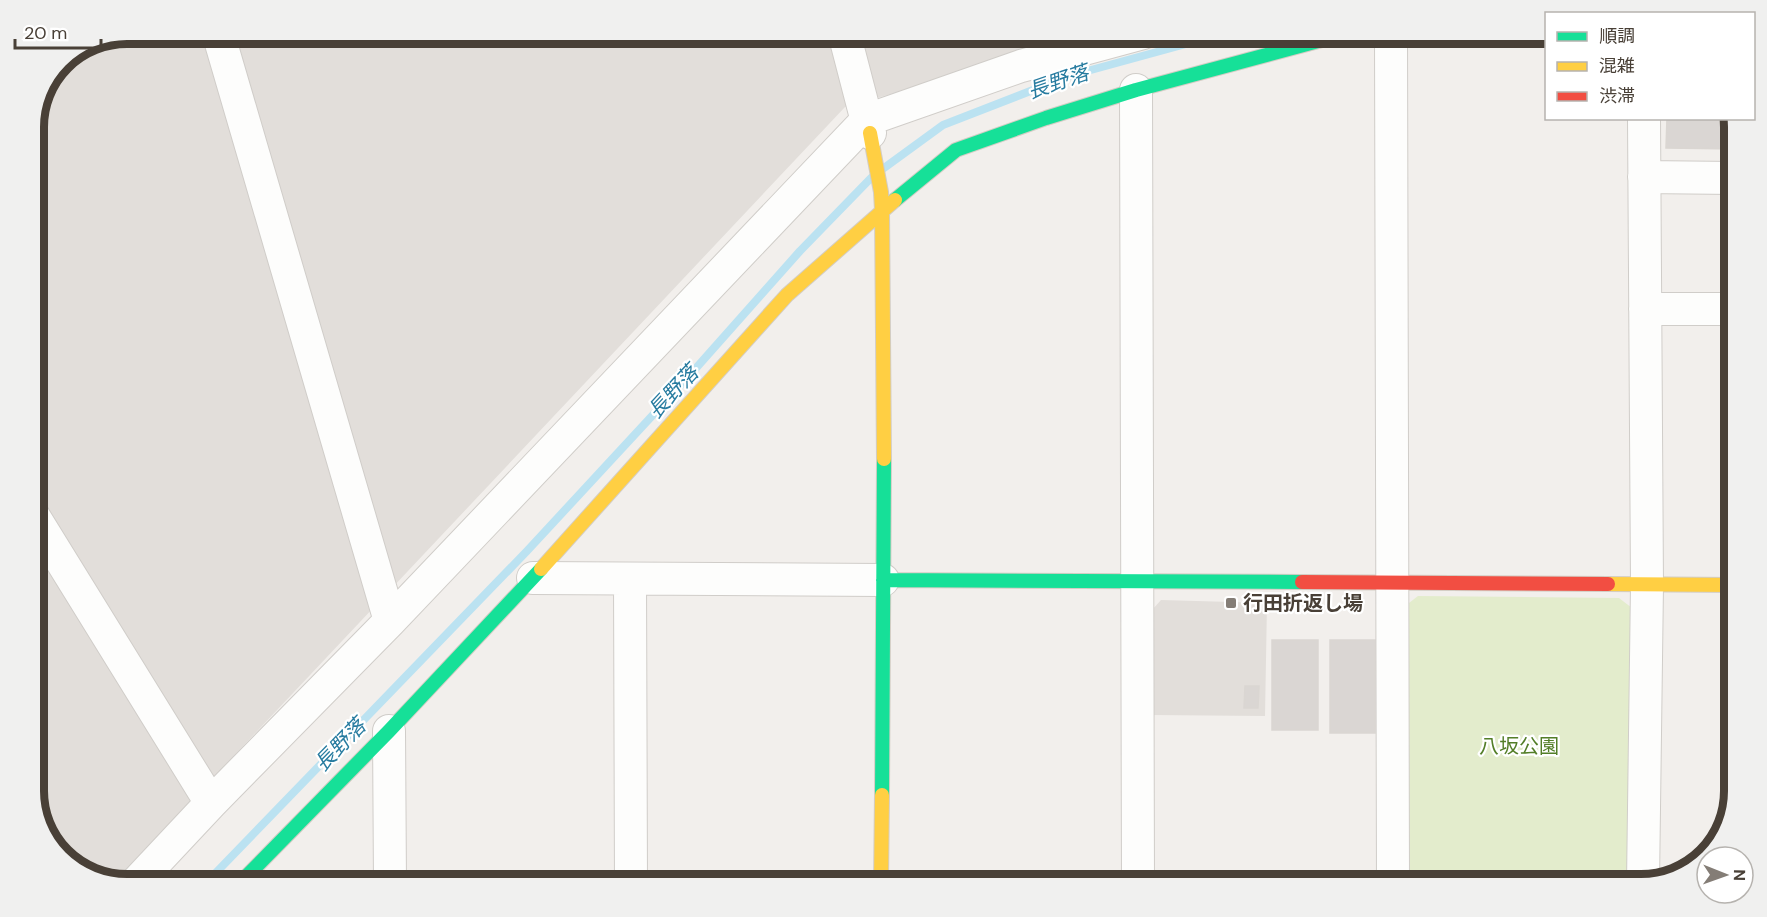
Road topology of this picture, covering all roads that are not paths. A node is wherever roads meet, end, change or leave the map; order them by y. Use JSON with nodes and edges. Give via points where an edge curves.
{"nodes":[{"id":1,"x":221,"y":44,"type":"edge"},
{"id":2,"x":847,"y":44,"type":"edge"},
{"id":3,"x":1102,"y":44,"type":"edge"},
{"id":4,"x":1307,"y":44,"type":"edge"},
{"id":5,"x":1391,"y":44,"type":"edge"},
{"id":6,"x":1136,"y":90,"type":"junction"},
{"id":7,"x":1644,"y":120,"type":"edge"},
{"id":8,"x":869,"y":126,"type":"junction"},
{"id":9,"x":1644,"y":177,"type":"junction"},
{"id":10,"x":1723,"y":178,"type":"edge"},
{"id":11,"x":882,"y":210,"type":"junction"},
{"id":12,"x":1645,"y":309,"type":"junction"},
{"id":13,"x":1723,"y":309,"type":"edge"},
{"id":14,"x":44,"y":532,"type":"edge"},
{"id":15,"x":533,"y":578,"type":"junction"},
{"id":16,"x":630,"y":579,"type":"junction"},
{"id":17,"x":883,"y":580,"type":"junction"},
{"id":18,"x":1138,"y":582,"type":"junction"},
{"id":19,"x":1394,"y":583,"type":"junction"},
{"id":20,"x":1647,"y":585,"type":"junction"},
{"id":21,"x":1724,"y":585,"type":"edge"},
{"id":22,"x":390,"y":621,"type":"junction"},
{"id":23,"x":389,"y":731,"type":"junction"},
{"id":24,"x":211,"y":803,"type":"junction"},
{"id":25,"x":144,"y":874,"type":"edge"},
{"id":26,"x":248,"y":874,"type":"edge"},
{"id":27,"x":390,"y":874,"type":"edge"},
{"id":28,"x":631,"y":874,"type":"edge"},
{"id":29,"x":882,"y":874,"type":"edge"},
{"id":30,"x":1138,"y":874,"type":"edge"},
{"id":31,"x":1393,"y":874,"type":"edge"},
{"id":32,"x":1643,"y":874,"type":"edge"}],
"edges":[{"from":1,"to":22,"type":"street"},
{"from":2,"to":8,"type":"street"},
{"from":3,"to":8,"type":"street","via":[[1021,66]]},
{"from":4,"to":6,"type":"street"},
{"from":5,"to":19,"type":"street"},
{"from":6,"to":11,"type":"street","via":[[956,150]]},
{"from":6,"to":18,"type":"street"},
{"from":7,"to":9,"type":"street"},
{"from":8,"to":11,"type":"street"},
{"from":8,"to":22,"type":"street"},
{"from":9,"to":10,"type":"street"},
{"from":9,"to":12,"type":"street"},
{"from":11,"to":15,"type":"street","via":[[787,295]]},
{"from":11,"to":17,"type":"street"},
{"from":12,"to":13,"type":"street"},
{"from":12,"to":20,"type":"street"},
{"from":14,"to":24,"type":"street"},
{"from":15,"to":16,"type":"street"},
{"from":15,"to":23,"type":"street"},
{"from":16,"to":17,"type":"street"},
{"from":16,"to":28,"type":"street"},
{"from":17,"to":18,"type":"street"},
{"from":17,"to":29,"type":"street"},
{"from":18,"to":19,"type":"street"},
{"from":18,"to":30,"type":"street"},
{"from":19,"to":20,"type":"street"},
{"from":19,"to":31,"type":"street"},
{"from":20,"to":21,"type":"street"},
{"from":20,"to":32,"type":"street"},
{"from":22,"to":24,"type":"street"},
{"from":23,"to":26,"type":"street"},
{"from":23,"to":27,"type":"street"},
{"from":24,"to":25,"type":"street"}]}
